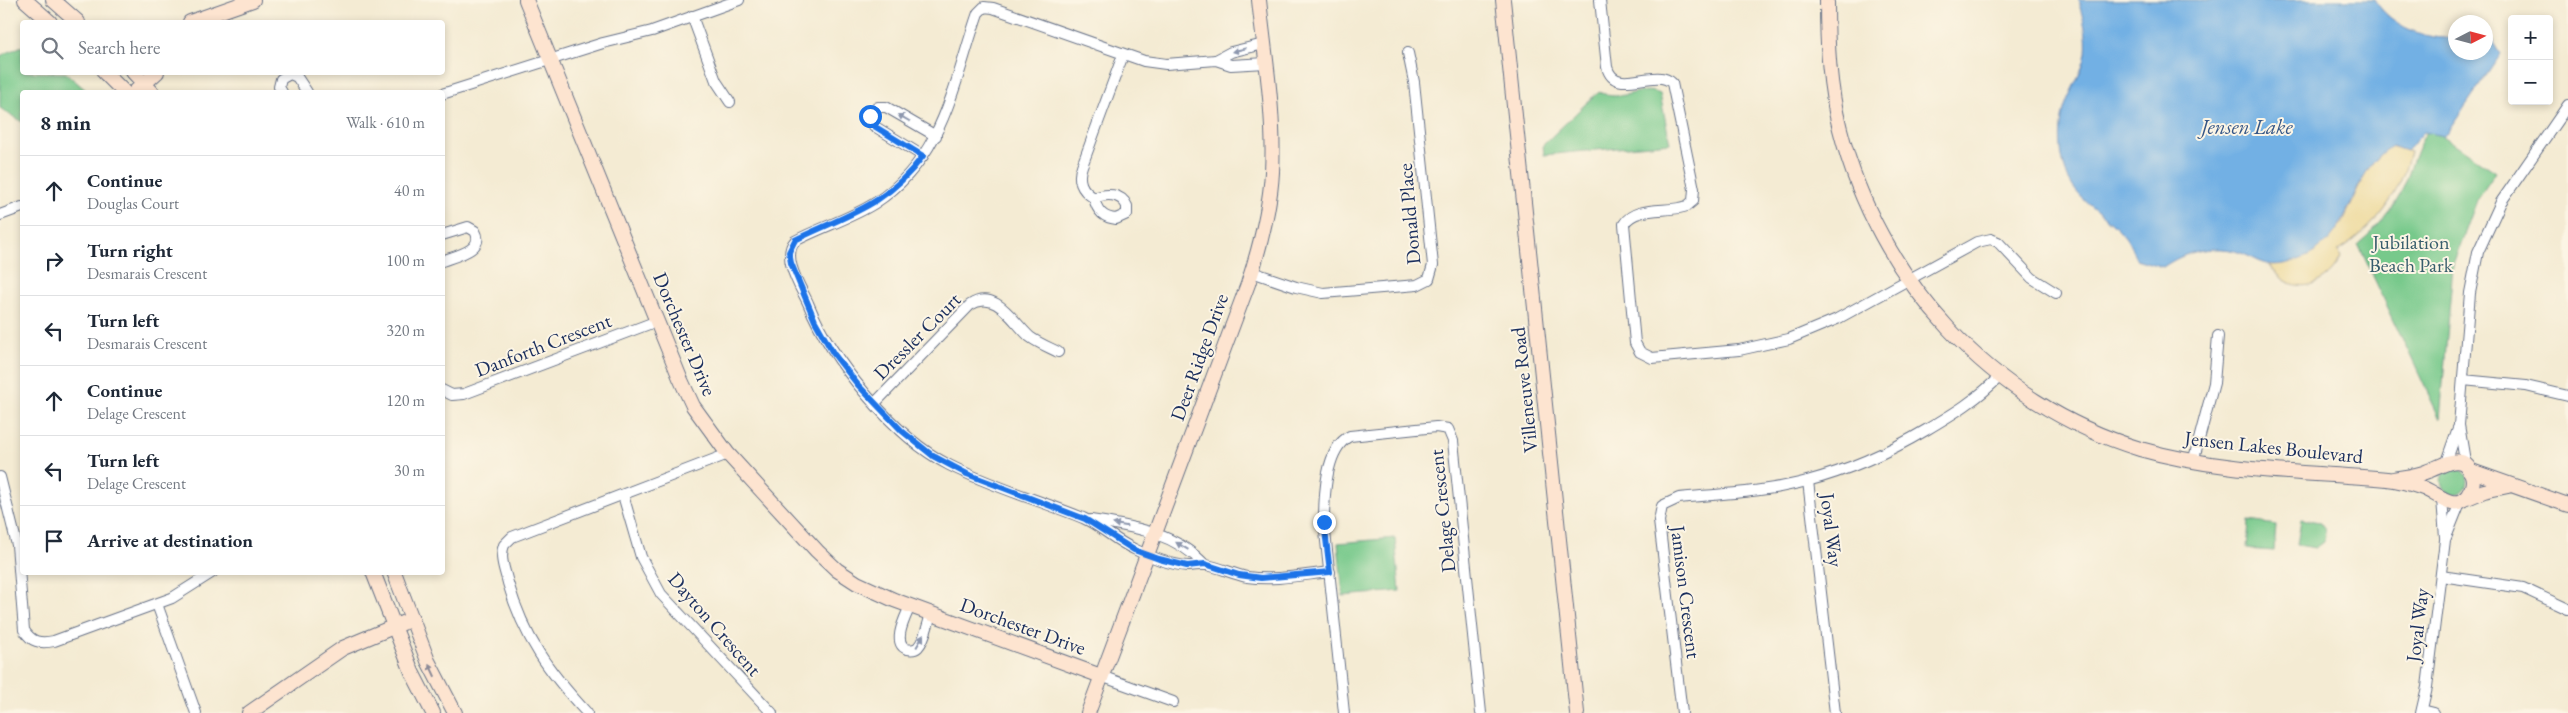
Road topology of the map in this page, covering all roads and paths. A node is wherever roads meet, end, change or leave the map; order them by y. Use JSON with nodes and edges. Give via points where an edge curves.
{"nodes":[{"id":1,"x":25,"y":0,"type":"edge"},
{"id":2,"x":53,"y":0,"type":"edge"},
{"id":3,"x":252,"y":0,"type":"edge"},
{"id":4,"x":526,"y":0,"type":"edge"},
{"id":5,"x":739,"y":0,"type":"edge"},
{"id":6,"x":1259,"y":0,"type":"edge"},
{"id":7,"x":1503,"y":0,"type":"edge"},
{"id":8,"x":1507,"y":0,"type":"edge"},
{"id":9,"x":1600,"y":0,"type":"edge"},
{"id":10,"x":1828,"y":0,"type":"edge"},
{"id":11,"x":230,"y":6,"type":"junction"},
{"id":12,"x":692,"y":16,"type":"junction"},
{"id":13,"x":48,"y":20,"type":"edge"},
{"id":14,"x":76,"y":20,"type":"edge"},
{"id":15,"x":195,"y":20,"type":"edge"},
{"id":16,"x":214,"y":20,"type":"edge"},
{"id":17,"x":1264,"y":44,"type":"junction"},
{"id":18,"x":1408,"y":53,"type":"dead end"},
{"id":19,"x":1123,"y":55,"type":"junction"},
{"id":20,"x":550,"y":60,"type":"junction"},
{"id":21,"x":1216,"y":60,"type":"junction"},
{"id":22,"x":1266,"y":63,"type":"junction"},
{"id":23,"x":1510,"y":63,"type":"junction"},
{"id":24,"x":107,"y":75,"type":"edge"},
{"id":25,"x":126,"y":75,"type":"edge"},
{"id":26,"x":135,"y":75,"type":"edge"},
{"id":27,"x":155,"y":75,"type":"edge"},
{"id":28,"x":288,"y":75,"type":"edge"},
{"id":29,"x":292,"y":75,"type":"edge"},
{"id":30,"x":120,"y":88,"type":"edge"},
{"id":31,"x":144,"y":90,"type":"edge"},
{"id":32,"x":281,"y":90,"type":"edge"},
{"id":33,"x":306,"y":90,"type":"edge"},
{"id":34,"x":445,"y":93,"type":"edge"},
{"id":35,"x":730,"y":102,"type":"dead end"},
{"id":36,"x":2568,"y":105,"type":"edge"},
{"id":37,"x":936,"y":136,"type":"junction"},
{"id":38,"x":923,"y":156,"type":"junction"},
{"id":39,"x":1094,"y":198,"type":"dead end"},
{"id":40,"x":20,"y":208,"type":"edge"},
{"id":41,"x":0,"y":215,"type":"edge"},
{"id":42,"x":445,"y":234,"type":"edge"},
{"id":43,"x":445,"y":260,"type":"edge"},
{"id":44,"x":1252,"y":272,"type":"junction"},
{"id":45,"x":1909,"y":279,"type":"junction"},
{"id":46,"x":2056,"y":293,"type":"dead end"},
{"id":47,"x":657,"y":321,"type":"junction"},
{"id":48,"x":2218,"y":336,"type":"dead end"},
{"id":49,"x":1058,"y":352,"type":"dead end"},
{"id":50,"x":2000,"y":376,"type":"junction"},
{"id":51,"x":2463,"y":380,"type":"junction"},
{"id":52,"x":445,"y":392,"type":"edge"},
{"id":53,"x":2568,"y":396,"type":"edge"},
{"id":54,"x":875,"y":403,"type":"junction"},
{"id":55,"x":2460,"y":425,"type":"junction"},
{"id":56,"x":728,"y":454,"type":"junction"},
{"id":57,"x":2193,"y":462,"type":"junction"},
{"id":58,"x":2442,"y":464,"type":"junction"},
{"id":59,"x":2467,"y":468,"type":"junction"},
{"id":60,"x":0,"y":477,"type":"edge"},
{"id":61,"x":2393,"y":479,"type":"junction"},
{"id":62,"x":1808,"y":481,"type":"junction"},
{"id":63,"x":2512,"y":486,"type":"junction"},
{"id":64,"x":623,"y":495,"type":"junction"},
{"id":65,"x":2439,"y":497,"type":"junction"},
{"id":66,"x":2463,"y":499,"type":"junction"},
{"id":67,"x":2568,"y":505,"type":"edge"},
{"id":68,"x":1085,"y":519,"type":"junction"},
{"id":69,"x":1155,"y":533,"type":"junction"},
{"id":70,"x":2446,"y":540,"type":"junction"},
{"id":71,"x":1147,"y":554,"type":"junction"},
{"id":72,"x":1205,"y":564,"type":"junction"},
{"id":73,"x":1330,"y":572,"type":"junction"},
{"id":74,"x":209,"y":575,"type":"edge"},
{"id":75,"x":374,"y":575,"type":"edge"},
{"id":76,"x":395,"y":575,"type":"edge"},
{"id":77,"x":2441,"y":576,"type":"junction"},
{"id":78,"x":157,"y":604,"type":"junction"},
{"id":79,"x":910,"y":606,"type":"junction"},
{"id":80,"x":2568,"y":609,"type":"edge"},
{"id":81,"x":932,"y":614,"type":"junction"},
{"id":82,"x":412,"y":619,"type":"junction"},
{"id":83,"x":393,"y":626,"type":"junction"},
{"id":84,"x":1101,"y":676,"type":"junction"},
{"id":85,"x":1173,"y":702,"type":"dead end"},
{"id":86,"x":2421,"y":712,"type":"edge"},
{"id":87,"x":196,"y":713,"type":"edge"},
{"id":88,"x":249,"y":713,"type":"edge"},
{"id":89,"x":434,"y":713,"type":"edge"},
{"id":90,"x":455,"y":713,"type":"edge"},
{"id":91,"x":587,"y":713,"type":"edge"},
{"id":92,"x":772,"y":713,"type":"edge"},
{"id":93,"x":1088,"y":713,"type":"edge"},
{"id":94,"x":1344,"y":713,"type":"edge"},
{"id":95,"x":1481,"y":713,"type":"edge"},
{"id":96,"x":1578,"y":713,"type":"edge"},
{"id":97,"x":1682,"y":713,"type":"edge"},
{"id":98,"x":1835,"y":713,"type":"edge"},
{"id":99,"x":2434,"y":713,"type":"edge"}],
"edges":[{"from":1,"to":13,"type":"street"},
{"from":2,"to":14,"type":"street"},
{"from":3,"to":11,"type":"street"},
{"from":4,"to":20,"type":"street","name":"Dorchester Drive"},
{"from":5,"to":12,"type":"street"},
{"from":6,"to":17,"type":"street","name":"Deer Ridge Drive"},
{"from":7,"to":23,"type":"street","name":"Villeneuve Road"},
{"from":8,"to":23,"type":"street","name":"Villeneuve Road"},
{"from":9,"to":45,"type":"street","via":[[1607,67],[1611,76],[1621,81],[1663,78],[1672,83],[1694,189],[1693,201],[1687,206],[1637,214],[1624,224],[1635,343],[1643,356],[1659,358],[1739,350],[1780,342],[1828,323]]},
{"from":10,"to":45,"type":"street","name":"Jensen Lakes Boulevard","via":[[1831,78],[1845,147],[1873,219]]},
{"from":11,"to":15,"type":"street"},
{"from":11,"to":16,"type":"street"},
{"from":12,"to":20,"type":"street"},
{"from":12,"to":35,"type":"street","via":[[716,81]]},
{"from":17,"to":21,"type":"street","one_way":true,"via":[[1231,52]]},
{"from":17,"to":22,"type":"street","name":"Deer Ridge Drive"},
{"from":18,"to":44,"type":"street","name":"Donald Place","via":[[1414,82],[1433,265],[1429,280],[1417,285],[1323,293]]},
{"from":19,"to":21,"type":"street","via":[[1166,64]]},
{"from":19,"to":37,"type":"street","via":[[984,7],[978,13],[947,112]]},
{"from":19,"to":39,"type":"street","via":[[1080,172],[1081,185]]},
{"from":20,"to":34,"type":"street"},
{"from":20,"to":47,"type":"street","name":"Dorchester Drive"},
{"from":21,"to":22,"type":"street","via":[[1231,65]]},
{"from":22,"to":44,"type":"street","name":"Deer Ridge Drive","via":[[1272,172],[1264,228]]},
{"from":23,"to":96,"type":"street","name":"Villeneuve Road"},
{"from":24,"to":30,"type":"street"},
{"from":25,"to":30,"type":"street"},
{"from":26,"to":31,"type":"street"},
{"from":27,"to":31,"type":"street"},
{"from":28,"to":32,"type":"street","via":[[281,79]]},
{"from":29,"to":33,"type":"street"},
{"from":36,"to":51,"type":"street","via":[[2501,202],[2482,243],[2470,293]]},
{"from":37,"to":38,"type":"street"},
{"from":37,"to":38,"type":"street","one_way":true,"via":[[886,107],[872,111],[874,126]]},
{"from":38,"to":54,"type":"street","via":[[898,185],[876,203],[795,240],[789,252],[823,337]]},
{"from":40,"to":41,"type":"street"},
{"from":42,"to":43,"type":"street","via":[[468,227],[477,238],[467,252]]},
{"from":44,"to":69,"type":"street","name":"Deer Ridge Drive"},
{"from":45,"to":46,"type":"street","via":[[1977,242],[1991,239],[2002,246],[2032,278]]},
{"from":45,"to":50,"type":"street","name":"Jensen Lakes Boulevard","via":[[1950,332]]},
{"from":47,"to":52,"type":"street","name":"Danforth Crescent","via":[[464,394],[452,395]]},
{"from":47,"to":56,"type":"street","name":"Dorchester Drive","via":[[694,406]]},
{"from":48,"to":57,"type":"street","via":[[2214,383]]},
{"from":49,"to":54,"type":"street","name":"Dressler Court","via":[[1029,336],[996,303],[982,300],[970,305]]},
{"from":50,"to":57,"type":"street","name":"Jensen Lakes Boulevard","via":[[2033,399],[2084,427],[2132,446]]},
{"from":50,"to":62,"type":"street","name":"Joyal Way","via":[[1970,404],[1906,442],[1868,460]]},
{"from":51,"to":53,"type":"street","via":[[2526,386]]},
{"from":51,"to":55,"type":"street"},
{"from":54,"to":68,"type":"street","via":[[933,456],[967,474]]},
{"from":55,"to":58,"type":"street"},
{"from":55,"to":59,"type":"street"},
{"from":56,"to":64,"type":"street"},
{"from":56,"to":79,"type":"street","name":"Dorchester Drive","via":[[837,570],[872,591]]},
{"from":57,"to":61,"type":"street","name":"Jensen Lakes Boulevard"},
{"from":58,"to":59,"type":"street","via":[[2454,461]]},
{"from":58,"to":61,"type":"street","name":"Jensen Lakes Boulevard","via":[[2424,473]]},
{"from":58,"to":65,"type":"street","via":[[2434,472],[2432,480]]},
{"from":59,"to":63,"type":"street"},
{"from":59,"to":66,"type":"street","via":[[2473,484]]},
{"from":60,"to":78,"type":"street","via":[[17,545],[24,630],[31,639],[47,642]]},
{"from":61,"to":65,"type":"street","name":"Jensen Lakes Boulevard","via":[[2422,487]]},
{"from":62,"to":97,"type":"street","name":"Jamison Crescent","via":[[1679,498],[1662,506],[1659,521]]},
{"from":62,"to":98,"type":"street","name":"Joyal Way"},
{"from":63,"to":66,"type":"street","via":[[2484,490]]},
{"from":63,"to":67,"type":"street"},
{"from":64,"to":91,"type":"street","via":[[512,537],[502,552],[515,604],[534,648]]},
{"from":64,"to":92,"type":"street","name":"Dayton Crescent","via":[[641,557],[661,594]]},
{"from":65,"to":66,"type":"street","via":[[2449,502]]},
{"from":65,"to":70,"type":"street","name":"Joyal Way"},
{"from":66,"to":70,"type":"street","name":"Joyal Way"},
{"from":69,"to":68,"type":"street","one_way":true},
{"from":68,"to":71,"type":"street","via":[[1134,550]]},
{"from":69,"to":71,"type":"street","name":"Deer Ridge Drive"},
{"from":72,"to":69,"type":"street","one_way":true,"via":[[1194,552]]},
{"from":70,"to":77,"type":"street","name":"Joyal Way"},
{"from":71,"to":72,"type":"street","via":[[1187,566]]},
{"from":71,"to":84,"type":"street","name":"Deer Ridge Drive"},
{"from":72,"to":73,"type":"street","via":[[1261,578]]},
{"from":73,"to":94,"type":"street","name":"Delage Crescent"},
{"from":73,"to":95,"type":"street","name":"Delage Crescent","via":[[1324,495],[1340,443],[1356,435],[1436,427],[1448,429],[1453,441]]},
{"from":74,"to":78,"type":"street","via":[[185,592]]},
{"from":75,"to":83,"type":"street"},
{"from":76,"to":82,"type":"street"},
{"from":77,"to":80,"type":"street","via":[[2524,588]]},
{"from":77,"to":86,"type":"street","name":"Joyal Way"},
{"from":78,"to":87,"type":"street"},
{"from":79,"to":81,"type":"street","name":"Dorchester Drive"},
{"from":79,"to":81,"type":"street","name":"Dorchester Drive","one_way":true,"via":[[900,638],[906,649],[918,646]]},
{"from":81,"to":84,"type":"street","name":"Dorchester Drive"},
{"from":82,"to":83,"type":"street"},
{"from":90,"to":82,"type":"street","one_way":true,"via":[[430,668]]},
{"from":83,"to":88,"type":"street","via":[[343,648]]},
{"from":83,"to":89,"type":"street","via":[[415,679]]},
{"from":84,"to":85,"type":"street"},
{"from":84,"to":93,"type":"street","name":"Deer Ridge Drive"},
{"from":86,"to":99,"type":"street"}]}
